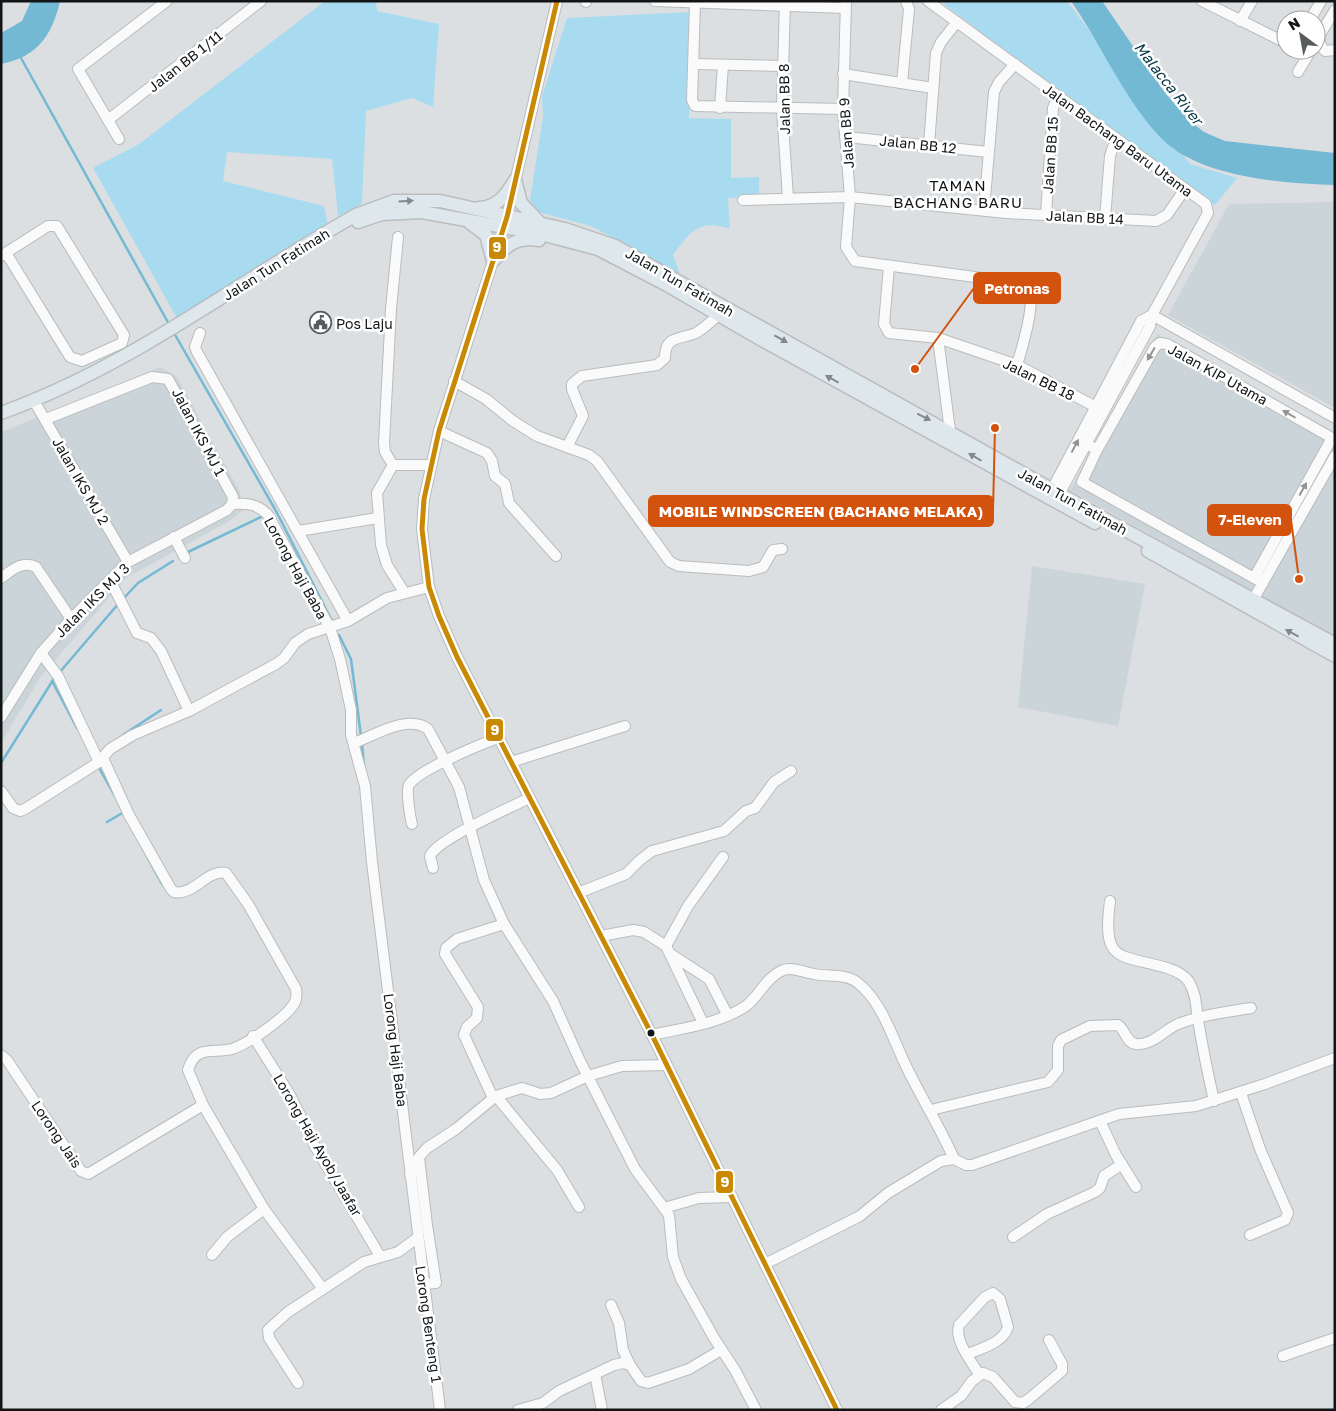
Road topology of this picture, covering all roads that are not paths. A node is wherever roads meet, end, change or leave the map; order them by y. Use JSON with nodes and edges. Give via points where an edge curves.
{"nodes":[{"id":1,"x":167,"y":1,"type":"edge"},
{"id":2,"x":261,"y":1,"type":"edge"},
{"id":3,"x":557,"y":1,"type":"edge"},
{"id":4,"x":655,"y":1,"type":"edge"},
{"id":5,"x":906,"y":1,"type":"edge"},
{"id":6,"x":928,"y":1,"type":"edge"},
{"id":7,"x":1202,"y":1,"type":"edge"},
{"id":8,"x":1252,"y":1,"type":"edge"},
{"id":9,"x":725,"y":2,"type":"edge"},
{"id":10,"x":695,"y":3,"type":"junction"},
{"id":11,"x":785,"y":3,"type":"edge"},
{"id":12,"x":845,"y":5,"type":"edge"},
{"id":13,"x":1335,"y":10,"type":"edge"},
{"id":14,"x":1240,"y":21,"type":"junction"},
{"id":15,"x":956,"y":22,"type":"junction"},
{"id":16,"x":1326,"y":25,"type":"edge"},
{"id":17,"x":1276,"y":38,"type":"edge"},
{"id":18,"x":1305,"y":60,"type":"edge"},
{"id":19,"x":694,"y":64,"type":"junction"},
{"id":20,"x":1015,"y":64,"type":"junction"},
{"id":21,"x":723,"y":65,"type":"junction"},
{"id":22,"x":783,"y":66,"type":"junction"},
{"id":23,"x":1298,"y":72,"type":"dead end"},
{"id":24,"x":843,"y":74,"type":"junction"},
{"id":25,"x":902,"y":83,"type":"junction"},
{"id":26,"x":933,"y":88,"type":"junction"},
{"id":27,"x":1058,"y":96,"type":"junction"},
{"id":28,"x":720,"y":108,"type":"junction"},
{"id":29,"x":843,"y":108,"type":"junction"},
{"id":30,"x":782,"y":109,"type":"junction"},
{"id":31,"x":108,"y":120,"type":"junction"},
{"id":32,"x":847,"y":137,"type":"junction"},
{"id":33,"x":119,"y":139,"type":"dead end"},
{"id":34,"x":1120,"y":141,"type":"junction"},
{"id":35,"x":929,"y":145,"type":"junction"},
{"id":36,"x":988,"y":152,"type":"junction"},
{"id":37,"x":515,"y":180,"type":"junction"},
{"id":38,"x":1185,"y":189,"type":"junction"},
{"id":39,"x":850,"y":197,"type":"junction"},
{"id":40,"x":788,"y":198,"type":"junction"},
{"id":41,"x":743,"y":200,"type":"dead end"},
{"id":42,"x":459,"y":205,"type":"junction"},
{"id":43,"x":984,"y":210,"type":"junction"},
{"id":44,"x":1046,"y":215,"type":"junction"},
{"id":45,"x":1105,"y":218,"type":"junction"},
{"id":46,"x":462,"y":220,"type":"junction"},
{"id":47,"x":506,"y":222,"type":"junction"},
{"id":48,"x":550,"y":226,"type":"junction"},
{"id":49,"x":398,"y":237,"type":"dead end"},
{"id":50,"x":570,"y":240,"type":"junction"},
{"id":51,"x":4,"y":254,"type":"edge"},
{"id":52,"x":493,"y":261,"type":"junction"},
{"id":53,"x":889,"y":266,"type":"junction"},
{"id":54,"x":1152,"y":315,"type":"junction"},
{"id":55,"x":718,"y":316,"type":"junction"},
{"id":56,"x":183,"y":327,"type":"junction"},
{"id":57,"x":200,"y":333,"type":"dead end"},
{"id":58,"x":938,"y":338,"type":"junction"},
{"id":59,"x":1017,"y":365,"type":"junction"},
{"id":60,"x":454,"y":381,"type":"junction"},
{"id":61,"x":1096,"y":407,"type":"junction"},
{"id":62,"x":40,"y":409,"type":"junction"},
{"id":63,"x":1,"y":412,"type":"edge"},
{"id":64,"x":1335,"y":418,"type":"edge"},
{"id":65,"x":1,"y":421,"type":"edge"},
{"id":66,"x":439,"y":431,"type":"junction"},
{"id":67,"x":950,"y":431,"type":"junction"},
{"id":68,"x":1086,"y":444,"type":"junction"},
{"id":69,"x":567,"y":447,"type":"junction"},
{"id":70,"x":1097,"y":450,"type":"junction"},
{"id":71,"x":1335,"y":456,"type":"edge"},
{"id":72,"x":393,"y":465,"type":"junction"},
{"id":73,"x":430,"y":465,"type":"junction"},
{"id":74,"x":1054,"y":496,"type":"junction"},
{"id":75,"x":233,"y":500,"type":"junction"},
{"id":76,"x":378,"y":518,"type":"junction"},
{"id":77,"x":298,"y":530,"type":"junction"},
{"id":78,"x":174,"y":537,"type":"junction"},
{"id":79,"x":782,"y":548,"type":"dead end"},
{"id":80,"x":556,"y":556,"type":"dead end"},
{"id":81,"x":186,"y":558,"type":"dead end"},
{"id":82,"x":128,"y":562,"type":"junction"},
{"id":83,"x":1,"y":578,"type":"edge"},
{"id":84,"x":110,"y":580,"type":"junction"},
{"id":85,"x":1258,"y":581,"type":"junction"},
{"id":86,"x":429,"y":587,"type":"junction"},
{"id":87,"x":404,"y":592,"type":"junction"},
{"id":88,"x":1253,"y":600,"type":"junction"},
{"id":89,"x":71,"y":619,"type":"junction"},
{"id":90,"x":348,"y":621,"type":"junction"},
{"id":91,"x":330,"y":628,"type":"junction"},
{"id":92,"x":1335,"y":644,"type":"edge"},
{"id":93,"x":41,"y":653,"type":"junction"},
{"id":94,"x":1335,"y":656,"type":"edge"},
{"id":95,"x":190,"y":711,"type":"junction"},
{"id":96,"x":1,"y":717,"type":"edge"},
{"id":97,"x":625,"y":726,"type":"dead end"},
{"id":98,"x":499,"y":738,"type":"junction"},
{"id":99,"x":359,"y":741,"type":"junction"},
{"id":100,"x":101,"y":760,"type":"junction"},
{"id":101,"x":446,"y":761,"type":"junction"},
{"id":102,"x":511,"y":762,"type":"junction"},
{"id":103,"x":791,"y":771,"type":"dead end"},
{"id":104,"x":1,"y":791,"type":"edge"},
{"id":105,"x":529,"y":798,"type":"junction"},
{"id":106,"x":412,"y":824,"type":"dead end"},
{"id":107,"x":469,"y":828,"type":"junction"},
{"id":108,"x":723,"y":857,"type":"dead end"},
{"id":109,"x":433,"y":868,"type":"dead end"},
{"id":110,"x":578,"y":893,"type":"junction"},
{"id":111,"x":1110,"y":901,"type":"dead end"},
{"id":112,"x":504,"y":924,"type":"junction"},
{"id":113,"x":600,"y":936,"type":"junction"},
{"id":114,"x":669,"y":951,"type":"junction"},
{"id":115,"x":1251,"y":1008,"type":"dead end"},
{"id":116,"x":727,"y":1014,"type":"junction"},
{"id":117,"x":1198,"y":1018,"type":"junction"},
{"id":118,"x":703,"y":1023,"type":"junction"},
{"id":119,"x":652,"y":1035,"type":"junction"},
{"id":120,"x":253,"y":1036,"type":"junction"},
{"id":121,"x":1,"y":1055,"type":"edge"},
{"id":122,"x":1335,"y":1058,"type":"edge"},
{"id":123,"x":666,"y":1065,"type":"junction"},
{"id":124,"x":588,"y":1076,"type":"junction"},
{"id":125,"x":1241,"y":1093,"type":"junction"},
{"id":126,"x":494,"y":1097,"type":"junction"},
{"id":127,"x":1214,"y":1101,"type":"junction"},
{"id":128,"x":203,"y":1105,"type":"junction"},
{"id":129,"x":931,"y":1110,"type":"junction"},
{"id":130,"x":1100,"y":1121,"type":"junction"},
{"id":131,"x":418,"y":1158,"type":"junction"},
{"id":132,"x":954,"y":1159,"type":"junction"},
{"id":133,"x":1122,"y":1164,"type":"junction"},
{"id":134,"x":411,"y":1173,"type":"junction"},
{"id":135,"x":1136,"y":1187,"type":"dead end"},
{"id":136,"x":732,"y":1197,"type":"junction"},
{"id":137,"x":579,"y":1207,"type":"dead end"},
{"id":138,"x":664,"y":1208,"type":"junction"},
{"id":139,"x":264,"y":1209,"type":"junction"},
{"id":140,"x":1250,"y":1235,"type":"dead end"},
{"id":141,"x":418,"y":1238,"type":"junction"},
{"id":142,"x":1013,"y":1238,"type":"dead end"},
{"id":143,"x":212,"y":1256,"type":"dead end"},
{"id":144,"x":380,"y":1256,"type":"junction"},
{"id":145,"x":765,"y":1264,"type":"junction"},
{"id":146,"x":427,"y":1284,"type":"junction"},
{"id":147,"x":323,"y":1288,"type":"junction"},
{"id":148,"x":610,"y":1305,"type":"dead end"},
{"id":149,"x":1335,"y":1338,"type":"edge"},
{"id":150,"x":1049,"y":1340,"type":"dead end"},
{"id":151,"x":721,"y":1350,"type":"junction"},
{"id":152,"x":968,"y":1354,"type":"junction"},
{"id":153,"x":1283,"y":1356,"type":"dead end"},
{"id":154,"x":630,"y":1365,"type":"junction"},
{"id":155,"x":596,"y":1374,"type":"junction"},
{"id":156,"x":978,"y":1374,"type":"junction"},
{"id":157,"x":298,"y":1383,"type":"dead end"},
{"id":158,"x":544,"y":1406,"type":"edge"},
{"id":159,"x":1018,"y":1407,"type":"edge"},
{"id":160,"x":440,"y":1410,"type":"edge"},
{"id":161,"x":518,"y":1410,"type":"edge"},
{"id":162,"x":602,"y":1410,"type":"edge"},
{"id":163,"x":756,"y":1410,"type":"edge"},
{"id":164,"x":837,"y":1410,"type":"edge"},
{"id":165,"x":941,"y":1410,"type":"edge"}],
"edges":[{"from":1,"to":31,"type":"street","via":[[78,69]]},
{"from":2,"to":31,"type":"street","name":"Jalan BB 1/11"},
{"from":3,"to":37,"type":"street"},
{"from":4,"to":10,"type":"street"},
{"from":5,"to":25,"type":"street","via":[[909,9]]},
{"from":6,"to":15,"type":"street","name":"Jalan Bachang Baru Utama"},
{"from":7,"to":14,"type":"street"},
{"from":8,"to":14,"type":"street"},
{"from":9,"to":10,"type":"street"},
{"from":9,"to":11,"type":"street"},
{"from":10,"to":19,"type":"street"},
{"from":11,"to":12,"type":"street"},
{"from":11,"to":22,"type":"street","name":"Jalan BB 8"},
{"from":12,"to":24,"type":"street","name":"Jalan BB 9"},
{"from":13,"to":16,"type":"street"},
{"from":14,"to":17,"type":"street"},
{"from":15,"to":20,"type":"street","name":"Jalan Bachang Baru Utama"},
{"from":15,"to":26,"type":"street","via":[[938,47]]},
{"from":18,"to":23,"type":"street"},
{"from":19,"to":21,"type":"street"},
{"from":19,"to":28,"type":"street","via":[[693,104],[698,108]]},
{"from":20,"to":27,"type":"street","name":"Jalan Bachang Baru Utama"},
{"from":20,"to":36,"type":"street","via":[[994,92]]},
{"from":21,"to":22,"type":"street"},
{"from":21,"to":28,"type":"street"},
{"from":22,"to":30,"type":"street","name":"Jalan BB 8"},
{"from":24,"to":25,"type":"street"},
{"from":24,"to":29,"type":"street","name":"Jalan BB 9"},
{"from":25,"to":26,"type":"street"},
{"from":26,"to":35,"type":"street"},
{"from":27,"to":34,"type":"street","name":"Jalan Bachang Baru Utama"},
{"from":27,"to":44,"type":"street","name":"Jalan BB 15","via":[[1053,108]]},
{"from":28,"to":30,"type":"street"},
{"from":29,"to":30,"type":"street"},
{"from":29,"to":32,"type":"street","name":"Jalan BB 9"},
{"from":30,"to":40,"type":"street","name":"Jalan BB 8"},
{"from":31,"to":33,"type":"street"},
{"from":32,"to":35,"type":"street","name":"Jalan BB 12"},
{"from":32,"to":39,"type":"street","name":"Jalan BB 9"},
{"from":34,"to":38,"type":"street","name":"Jalan Bachang Baru Utama"},
{"from":34,"to":45,"type":"street","via":[[1110,156]]},
{"from":35,"to":36,"type":"street","name":"Jalan BB 12"},
{"from":36,"to":43,"type":"street"},
{"from":37,"to":42,"type":"main road","via":[[506,195],[493,205],[479,208]]},
{"from":37,"to":47,"type":"street"},
{"from":37,"to":48,"type":"main road","via":[[517,194],[525,210]]},
{"from":38,"to":45,"type":"street","name":"Jalan BB 14","via":[[1162,219]]},
{"from":38,"to":54,"type":"street","name":"Jalan Bachang Baru Utama","via":[[1206,204],[1208,213]]},
{"from":39,"to":40,"type":"street","name":"Jalan BB 14"},
{"from":39,"to":43,"type":"street","name":"Jalan BB 14"},
{"from":39,"to":53,"type":"street","name":"Jalan BB 9","via":[[846,247],[855,261]]},
{"from":40,"to":41,"type":"street","name":"Jalan BB 14"},
{"from":42,"to":47,"type":"main road","name":"Jalan Tun Fatimah"},
{"from":56,"to":42,"type":"main road","name":"Jalan Tun Fatimah","one_way":true,"via":[[348,219],[375,207],[422,200]]},
{"from":43,"to":44,"type":"street","name":"Jalan BB 14"},
{"from":44,"to":45,"type":"street","name":"Jalan BB 14"},
{"from":46,"to":47,"type":"main road","name":"Jalan Tun Fatimah"},
{"from":46,"to":52,"type":"main road","via":[[474,224],[486,235]]},
{"from":46,"to":56,"type":"main road","name":"Jalan Tun Fatimah","via":[[437,214],[404,212],[364,220]]},
{"from":47,"to":48,"type":"main road","name":"Jalan Tun Fatimah"},
{"from":47,"to":50,"type":"main road","name":"Jalan Tun Fatimah"},
{"from":47,"to":52,"type":"street"},
{"from":48,"to":67,"type":"main road","name":"Jalan Tun Fatimah","one_way":true,"via":[[615,246]]},
{"from":49,"to":72,"type":"street","via":[[384,443]]},
{"from":50,"to":52,"type":"main road","via":[[516,240],[501,250]]},
{"from":50,"to":55,"type":"main road","name":"Jalan Tun Fatimah","via":[[610,254]]},
{"from":51,"to":51,"type":"street","via":[[74,359],[82,361],[120,345],[124,340],[55,225],[48,226]]},
{"from":52,"to":60,"type":"street"},
{"from":53,"to":58,"type":"street","name":"Jalan BB 18","via":[[884,324],[889,333]]},
{"from":53,"to":59,"type":"street","via":[[1027,284],[1031,291],[1028,318]]},
{"from":54,"to":61,"type":"street","via":[[1141,321]]},
{"from":54,"to":64,"type":"street"},
{"from":54,"to":68,"type":"street","via":[[1150,326]]},
{"from":55,"to":69,"type":"street","via":[[693,334],[670,342],[666,358],[657,365],[576,379],[572,389],[583,416]]},
{"from":74,"to":55,"type":"main road","name":"Jalan Tun Fatimah","one_way":true},
{"from":56,"to":62,"type":"main road","name":"Jalan Tun Fatimah","via":[[101,379]]},
{"from":57,"to":77,"type":"street","via":[[195,347],[197,352]]},
{"from":58,"to":59,"type":"street","name":"Jalan BB 18"},
{"from":58,"to":67,"type":"street"},
{"from":59,"to":61,"type":"street","name":"Jalan BB 18"},
{"from":60,"to":66,"type":"street"},
{"from":60,"to":69,"type":"street","via":[[486,399],[513,422],[537,436]]},
{"from":74,"to":61,"type":"street","one_way":true},
{"from":62,"to":63,"type":"main road","name":"Jalan Tun Fatimah"},
{"from":62,"to":65,"type":"main road","name":"Jalan Tun Fatimah"},
{"from":62,"to":75,"type":"street","name":"Jalan IKS MJ 1","via":[[152,377],[168,379]]},
{"from":62,"to":82,"type":"street","name":"Jalan IKS MJ 2"},
{"from":66,"to":73,"type":"street"},
{"from":66,"to":80,"type":"street","via":[[487,453],[495,476],[504,482],[508,503]]},
{"from":67,"to":74,"type":"main road","name":"Jalan Tun Fatimah"},
{"from":68,"to":70,"type":"street"},
{"from":68,"to":74,"type":"street"},
{"from":69,"to":79,"type":"street","via":[[597,461],[670,562],[679,566],[749,571],[763,567],[773,550]]},
{"from":70,"to":85,"type":"street","name":"Jalan KIP Utama","via":[[1082,482]]},
{"from":85,"to":70,"type":"street","name":"Jalan KIP Utama","one_way":true,"via":[[1332,438],[1167,344],[1160,343]]},
{"from":71,"to":85,"type":"street"},
{"from":72,"to":73,"type":"street"},
{"from":72,"to":76,"type":"street","via":[[377,493]]},
{"from":73,"to":86,"type":"street","via":[[422,529]]},
{"from":74,"to":88,"type":"main road","name":"Jalan Tun Fatimah"},
{"from":94,"to":74,"type":"main road","name":"Jalan Tun Fatimah","one_way":true},
{"from":75,"to":78,"type":"street","name":"Jalan IKS MJ 3","via":[[226,510]]},
{"from":75,"to":91,"type":"street","name":"Lorong Haji Baba","via":[[262,508],[268,515]]},
{"from":76,"to":77,"type":"street"},
{"from":76,"to":87,"type":"street","via":[[382,554]]},
{"from":77,"to":90,"type":"street"},
{"from":78,"to":81,"type":"street"},
{"from":78,"to":82,"type":"street","name":"Jalan IKS MJ 3"},
{"from":82,"to":84,"type":"street","name":"Jalan IKS MJ 3"},
{"from":83,"to":89,"type":"street","via":[[21,565],[31,564]]},
{"from":84,"to":89,"type":"street","name":"Jalan IKS MJ 3"},
{"from":84,"to":95,"type":"street","via":[[137,633],[151,638],[161,651]]},
{"from":85,"to":88,"type":"street"},
{"from":86,"to":87,"type":"street"},
{"from":86,"to":98,"type":"street","via":[[450,640]]},
{"from":87,"to":90,"type":"street","via":[[379,602]]},
{"from":88,"to":92,"type":"main road","name":"Jalan Tun Fatimah"},
{"from":89,"to":93,"type":"street","name":"Jalan IKS MJ 3"},
{"from":90,"to":91,"type":"street"},
{"from":91,"to":95,"type":"street","via":[[301,638],[284,658]]},
{"from":91,"to":99,"type":"street","name":"Lorong Haji Baba","via":[[345,678],[351,710],[351,735]]},
{"from":93,"to":96,"type":"street","name":"Jalan IKS MJ 3"},
{"from":93,"to":100,"type":"street","via":[[58,676]]},
{"from":95,"to":100,"type":"street","via":[[133,735],[110,749]]},
{"from":97,"to":102,"type":"street"},
{"from":98,"to":101,"type":"street","via":[[474,746]]},
{"from":98,"to":102,"type":"street"},
{"from":99,"to":101,"type":"street","via":[[404,725],[422,724]]},
{"from":99,"to":134,"type":"street","name":"Lorong Haji Baba"},
{"from":100,"to":104,"type":"street","via":[[20,811],[13,808]]},
{"from":100,"to":120,"type":"street","via":[[171,889],[184,892],[217,872],[226,873],[282,963],[296,989],[295,1003],[286,1014]]},
{"from":101,"to":106,"type":"street","via":[[409,784]]},
{"from":101,"to":107,"type":"street","via":[[459,787]]},
{"from":102,"to":105,"type":"street"},
{"from":103,"to":110,"type":"street","via":[[774,782],[755,808],[746,810],[724,831],[652,852],[626,874]]},
{"from":105,"to":107,"type":"street"},
{"from":105,"to":110,"type":"street"},
{"from":107,"to":109,"type":"street","via":[[432,852]]},
{"from":107,"to":112,"type":"street","via":[[484,880]]},
{"from":108,"to":114,"type":"street","via":[[688,906]]},
{"from":110,"to":113,"type":"street"},
{"from":111,"to":117,"type":"street","via":[[1108,933],[1116,952],[1125,958],[1182,974],[1193,992]]},
{"from":112,"to":124,"type":"street","via":[[553,1001]]},
{"from":112,"to":126,"type":"street","via":[[457,939],[446,948],[445,954],[478,1007],[477,1018],[464,1035]]},
{"from":113,"to":114,"type":"street","via":[[633,930],[644,932]]},
{"from":113,"to":119,"type":"street"},
{"from":114,"to":116,"type":"street","via":[[709,979]]},
{"from":114,"to":118,"type":"street"},
{"from":115,"to":117,"type":"street"},
{"from":116,"to":118,"type":"street"},
{"from":116,"to":129,"type":"street","via":[[747,1005],[782,970],[791,968],[812,974],[847,977],[865,990],[880,1010]]},
{"from":117,"to":127,"type":"street"},
{"from":117,"to":129,"type":"street","via":[[1135,1044],[1118,1025],[1090,1026],[1061,1040],[1058,1070],[1048,1082]]},
{"from":118,"to":119,"type":"street"},
{"from":119,"to":123,"type":"street"},
{"from":120,"to":128,"type":"street","via":[[234,1048],[202,1053],[190,1064],[188,1076]]},
{"from":120,"to":144,"type":"street","name":"Lorong Haji Ayob/Jaafar","via":[[290,1095],[316,1148]]},
{"from":121,"to":128,"type":"street","name":"Lorong Jais","via":[[81,1171],[88,1174]]},
{"from":122,"to":125,"type":"street"},
{"from":123,"to":124,"type":"street","via":[[636,1064]]},
{"from":123,"to":136,"type":"street"},
{"from":124,"to":126,"type":"street","via":[[551,1093],[540,1094],[522,1088]]},
{"from":124,"to":138,"type":"street","via":[[640,1176]]},
{"from":125,"to":127,"type":"street"},
{"from":125,"to":140,"type":"street","via":[[1260,1149],[1288,1213],[1285,1220]]},
{"from":126,"to":131,"type":"street"},
{"from":126,"to":137,"type":"street","via":[[552,1164]]},
{"from":127,"to":130,"type":"street","via":[[1176,1109],[1132,1111]]},
{"from":128,"to":139,"type":"street"},
{"from":129,"to":132,"type":"street"},
{"from":130,"to":132,"type":"street","via":[[972,1165]]},
{"from":130,"to":133,"type":"street"},
{"from":131,"to":134,"type":"street"},
{"from":131,"to":146,"type":"street","via":[[436,1283]]},
{"from":132,"to":145,"type":"street","via":[[941,1161],[888,1192],[860,1216]]},
{"from":133,"to":135,"type":"street"},
{"from":133,"to":142,"type":"street","via":[[1104,1176],[1095,1192],[1047,1214]]},
{"from":134,"to":141,"type":"street","name":"Lorong Haji Baba"},
{"from":136,"to":138,"type":"street","via":[[699,1198]]},
{"from":136,"to":145,"type":"street"},
{"from":138,"to":151,"type":"street","via":[[669,1215],[673,1257],[681,1278]]},
{"from":139,"to":143,"type":"street","via":[[227,1237]]},
{"from":139,"to":147,"type":"street"},
{"from":141,"to":144,"type":"street","via":[[398,1252]]},
{"from":141,"to":146,"type":"street","name":"Lorong Benteng 1"},
{"from":144,"to":147,"type":"street","via":[[364,1262]]},
{"from":145,"to":164,"type":"street"},
{"from":146,"to":160,"type":"street","name":"Lorong Benteng 1"},
{"from":147,"to":157,"type":"street","via":[[268,1330]]},
{"from":148,"to":154,"type":"street","via":[[620,1323],[623,1350]]},
{"from":149,"to":153,"type":"street"},
{"from":150,"to":159,"type":"street","via":[[1062,1364],[1062,1371]]},
{"from":151,"to":154,"type":"street","via":[[689,1368],[648,1383],[641,1381]]},
{"from":151,"to":163,"type":"street","via":[[736,1370]]},
{"from":152,"to":152,"type":"street","via":[[957,1335],[959,1325],[985,1297],[993,1293],[1000,1299],[1008,1327],[990,1344]]},
{"from":152,"to":156,"type":"street"},
{"from":154,"to":155,"type":"street","via":[[614,1365]]},
{"from":155,"to":158,"type":"street","via":[[559,1391]]},
{"from":155,"to":162,"type":"street"},
{"from":156,"to":159,"type":"street","via":[[989,1374]]},
{"from":156,"to":165,"type":"street","via":[[960,1396]]},
{"from":158,"to":161,"type":"street"}]}
